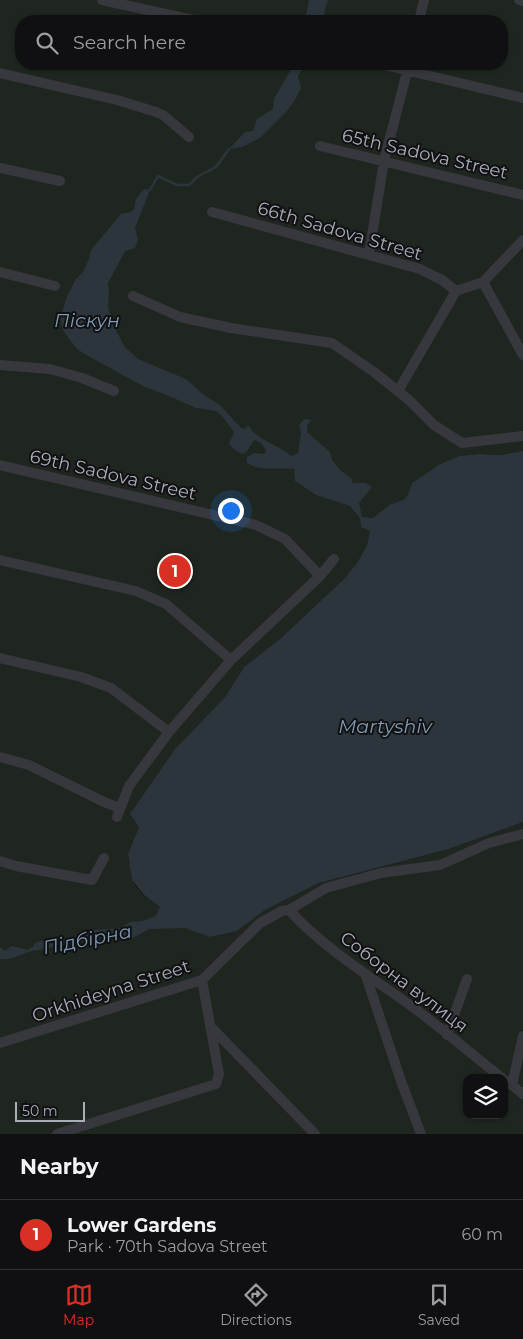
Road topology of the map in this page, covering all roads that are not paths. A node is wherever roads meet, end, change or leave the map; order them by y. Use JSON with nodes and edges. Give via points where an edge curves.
{"nodes":[{"id":1,"x":102,"y":0,"type":"edge"},
{"id":2,"x":424,"y":0,"type":"edge"},
{"id":3,"x":519,"y":0,"type":"edge"},
{"id":4,"x":523,"y":1,"type":"edge"},
{"id":5,"x":171,"y":15,"type":"edge"},
{"id":6,"x":420,"y":15,"type":"edge"},
{"id":7,"x":407,"y":70,"type":"edge"},
{"id":8,"x":419,"y":70,"type":"edge"},
{"id":9,"x":0,"y":73,"type":"edge"},
{"id":10,"x":523,"y":98,"type":"edge"},
{"id":11,"x":189,"y":137,"type":"dead end"},
{"id":12,"x":320,"y":146,"type":"dead end"},
{"id":13,"x":384,"y":161,"type":"junction"},
{"id":14,"x":0,"y":168,"type":"edge"},
{"id":15,"x":60,"y":181,"type":"dead end"},
{"id":16,"x":523,"y":196,"type":"edge"},
{"id":17,"x":212,"y":212,"type":"dead end"},
{"id":18,"x":523,"y":240,"type":"edge"},
{"id":19,"x":369,"y":254,"type":"junction"},
{"id":20,"x":0,"y":272,"type":"edge"},
{"id":21,"x":483,"y":282,"type":"junction"},
{"id":22,"x":55,"y":286,"type":"dead end"},
{"id":23,"x":456,"y":291,"type":"junction"},
{"id":24,"x":134,"y":296,"type":"dead end"},
{"id":25,"x":523,"y":355,"type":"edge"},
{"id":26,"x":0,"y":365,"type":"edge"},
{"id":27,"x":114,"y":391,"type":"dead end"},
{"id":28,"x":398,"y":391,"type":"junction"},
{"id":29,"x":523,"y":436,"type":"edge"},
{"id":30,"x":0,"y":465,"type":"edge"},
{"id":31,"x":334,"y":558,"type":"dead end"},
{"id":32,"x":0,"y":560,"type":"edge"},
{"id":33,"x":320,"y":576,"type":"junction"},
{"id":34,"x":0,"y":658,"type":"edge"},
{"id":35,"x":231,"y":660,"type":"junction"},
{"id":36,"x":169,"y":732,"type":"junction"},
{"id":37,"x":0,"y":757,"type":"edge"},
{"id":38,"x":523,"y":834,"type":"edge"},
{"id":39,"x":104,"y":858,"type":"dead end"},
{"id":40,"x":0,"y":861,"type":"edge"},
{"id":41,"x":289,"y":910,"type":"junction"},
{"id":42,"x":366,"y":976,"type":"junction"},
{"id":43,"x":467,"y":979,"type":"dead end"},
{"id":44,"x":202,"y":980,"type":"junction"},
{"id":45,"x":210,"y":1025,"type":"junction"},
{"id":46,"x":447,"y":1035,"type":"junction"},
{"id":47,"x":523,"y":1036,"type":"edge"},
{"id":48,"x":0,"y":1043,"type":"edge"},
{"id":49,"x":497,"y":1074,"type":"edge"},
{"id":50,"x":508,"y":1076,"type":"edge"},
{"id":51,"x":508,"y":1083,"type":"edge"},
{"id":52,"x":523,"y":1094,"type":"edge"},
{"id":53,"x":57,"y":1134,"type":"edge"},
{"id":54,"x":315,"y":1134,"type":"edge"},
{"id":55,"x":421,"y":1134,"type":"edge"}],
"edges":[{"from":1,"to":5,"type":"street"},
{"from":2,"to":6,"type":"street"},
{"from":3,"to":4,"type":"street"},
{"from":7,"to":13,"type":"street"},
{"from":8,"to":10,"type":"street"},
{"from":9,"to":11,"type":"street","via":[[156,112]]},
{"from":12,"to":13,"type":"street","name":"65th Sadova Street"},
{"from":13,"to":16,"type":"street","name":"65th Sadova Street"},
{"from":13,"to":19,"type":"street"},
{"from":14,"to":15,"type":"street"},
{"from":17,"to":19,"type":"street","name":"66th Sadova Street"},
{"from":18,"to":21,"type":"street"},
{"from":19,"to":23,"type":"street","name":"66th Sadova Street","via":[[420,269]]},
{"from":20,"to":22,"type":"street"},
{"from":21,"to":23,"type":"street"},
{"from":21,"to":25,"type":"street"},
{"from":23,"to":28,"type":"street"},
{"from":24,"to":28,"type":"street","via":[[180,317],[332,343]]},
{"from":26,"to":27,"type":"street","via":[[50,369]]},
{"from":28,"to":29,"type":"street","via":[[434,425],[462,443]]},
{"from":30,"to":33,"type":"street","name":"69th Sadova Street","via":[[256,525],[285,539]]},
{"from":31,"to":33,"type":"street"},
{"from":32,"to":35,"type":"street","via":[[136,591],[166,604]]},
{"from":33,"to":35,"type":"street"},
{"from":34,"to":36,"type":"street","via":[[82,677],[110,688]]},
{"from":35,"to":36,"type":"street"},
{"from":36,"to":37,"type":"street","via":[[129,786],[119,813],[104,802],[29,766]]},
{"from":38,"to":41,"type":"street","name":"Orkhideyna Street","via":[[489,843],[440,865],[381,873],[326,888]]},
{"from":39,"to":40,"type":"street","via":[[92,880]]},
{"from":41,"to":42,"type":"street","name":"Соборна вулиця"},
{"from":41,"to":44,"type":"street","name":"Orkhideyna Street","via":[[260,924]]},
{"from":42,"to":46,"type":"street","name":"Соборна вулиця"},
{"from":42,"to":55,"type":"street"},
{"from":43,"to":46,"type":"street"},
{"from":44,"to":45,"type":"street"},
{"from":44,"to":48,"type":"street","name":"Orkhideyna Street"},
{"from":45,"to":53,"type":"street","via":[[219,1074],[216,1084]]},
{"from":45,"to":54,"type":"street"},
{"from":46,"to":49,"type":"street","name":"Соборна вулиця"},
{"from":47,"to":50,"type":"street"},
{"from":51,"to":52,"type":"street","name":"Соборна вулиця"}]}
